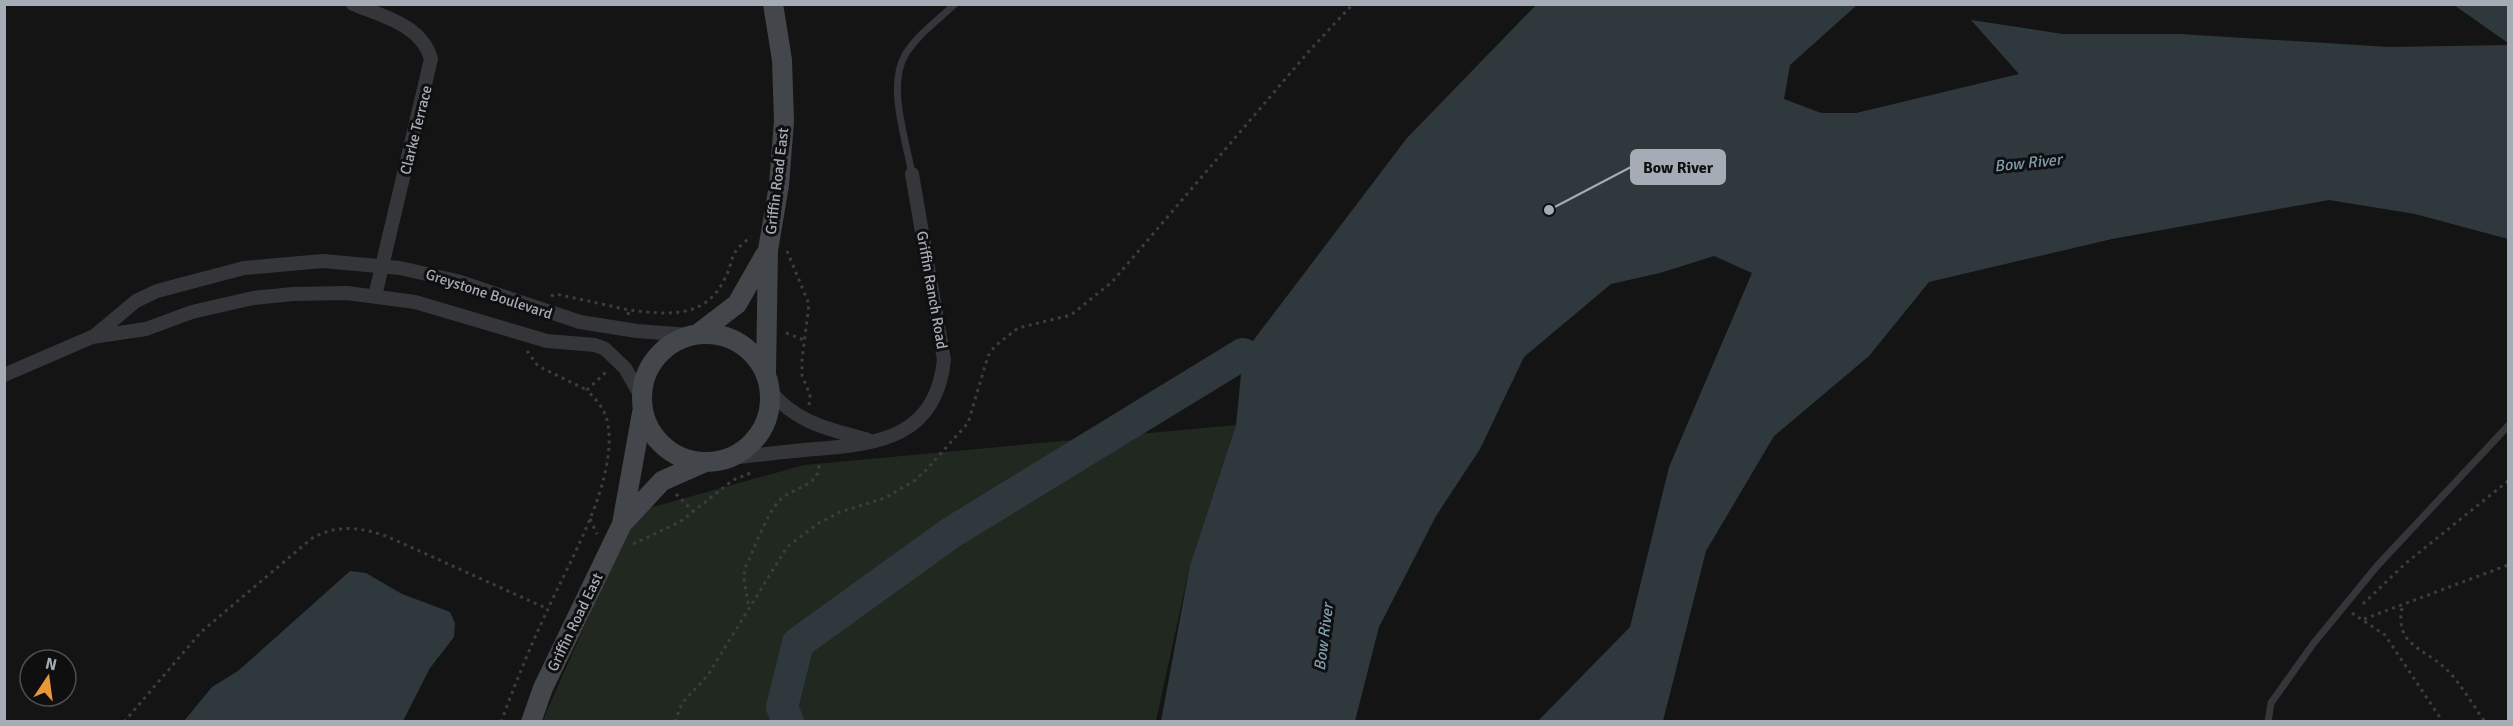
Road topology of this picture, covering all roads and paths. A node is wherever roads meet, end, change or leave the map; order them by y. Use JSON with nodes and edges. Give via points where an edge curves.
{"nodes":[{"id":1,"x":353,"y":4,"type":"edge"},
{"id":2,"x":773,"y":4,"type":"edge"},
{"id":3,"x":955,"y":4,"type":"edge"},
{"id":4,"x":1353,"y":4,"type":"edge"},
{"id":5,"x":912,"y":174,"type":"joint"},
{"id":6,"x":735,"y":248,"type":"dead end"},
{"id":7,"x":777,"y":250,"type":"junction"},
{"id":8,"x":383,"y":265,"type":"junction"},
{"id":9,"x":556,"y":294,"type":"dead end"},
{"id":10,"x":375,"y":296,"type":"junction"},
{"id":11,"x":629,"y":310,"type":"junction"},
{"id":12,"x":627,"y":320,"type":"dead end"},
{"id":13,"x":779,"y":328,"type":"dead end"},
{"id":14,"x":694,"y":334,"type":"junction"},
{"id":15,"x":92,"y":337,"type":"junction"},
{"id":16,"x":804,"y":340,"type":"junction"},
{"id":17,"x":538,"y":366,"type":"dead end"},
{"id":18,"x":612,"y":367,"type":"dead end"},
{"id":19,"x":766,"y":372,"type":"junction"},
{"id":20,"x":4,"y":375,"type":"edge"},
{"id":21,"x":587,"y":390,"type":"junction"},
{"id":22,"x":771,"y":392,"type":"junction"},
{"id":23,"x":642,"y":403,"type":"junction"},
{"id":24,"x":805,"y":411,"type":"dead end"},
{"id":25,"x":2508,"y":426,"type":"edge"},
{"id":26,"x":873,"y":442,"type":"junction"},
{"id":27,"x":731,"y":458,"type":"junction"},
{"id":28,"x":705,"y":462,"type":"junction"},
{"id":29,"x":811,"y":464,"type":"dead end"},
{"id":30,"x":761,"y":471,"type":"dead end"},
{"id":31,"x":2508,"y":481,"type":"edge"},
{"id":32,"x":671,"y":488,"type":"dead end"},
{"id":33,"x":694,"y":512,"type":"junction"},
{"id":34,"x":622,"y":524,"type":"junction"},
{"id":35,"x":606,"y":557,"type":"junction"},
{"id":36,"x":2508,"y":565,"type":"edge"},
{"id":37,"x":749,"y":606,"type":"junction"},
{"id":38,"x":2403,"y":607,"type":"junction"},
{"id":39,"x":2342,"y":608,"type":"junction"},
{"id":40,"x":548,"y":609,"type":"junction"},
{"id":41,"x":2353,"y":614,"type":"junction"},
{"id":42,"x":2364,"y":619,"type":"junction"},
{"id":43,"x":124,"y":722,"type":"edge"},
{"id":44,"x":501,"y":722,"type":"edge"},
{"id":45,"x":531,"y":722,"type":"edge"},
{"id":46,"x":675,"y":722,"type":"edge"},
{"id":47,"x":2268,"y":722,"type":"edge"},
{"id":48,"x":2443,"y":722,"type":"edge"},
{"id":49,"x":2485,"y":722,"type":"edge"}],
"edges":[{"from":1,"to":8,"type":"street","name":"Clarke Terrace","via":[[414,32],[428,48],[431,59]]},
{"from":2,"to":7,"type":"main road","name":"Griffin Road East","via":[[782,60],[784,121]]},
{"from":3,"to":5,"type":"lane","via":[[905,54],[899,70],[896,88]]},
{"from":4,"to":37,"type":"path","via":[[1112,282],[1071,315],[1018,328],[995,346],[988,356],[968,423],[927,470],[885,498],[840,512],[802,534],[787,547]]},
{"from":5,"to":26,"type":"street","name":"Griffin Ranch Road","via":[[942,346],[942,371],[934,399],[923,416],[892,437]]},
{"from":6,"to":11,"type":"path","via":[[723,282],[704,304],[675,314]]},
{"from":7,"to":14,"type":"main road","name":"Griffin Road East","via":[[737,304]]},
{"from":7,"to":16,"type":"path","via":[[809,304]]},
{"from":7,"to":19,"type":"main road","name":"Griffin Road East"},
{"from":8,"to":10,"type":"street","name":"Clarke Terrace"},
{"from":8,"to":14,"type":"street","name":"Greystone Boulevard","via":[[457,281],[580,322]]},
{"from":8,"to":15,"type":"street","name":"Greystone Boulevard","via":[[298,262],[219,273],[136,301]]},
{"from":9,"to":11,"type":"path"},
{"from":10,"to":15,"type":"street","name":"Greystone Boulevard","via":[[325,293],[253,298],[192,312],[146,329]]},
{"from":10,"to":23,"type":"street","name":"Greystone Boulevard","via":[[424,305],[547,341],[595,345],[625,368]]},
{"from":11,"to":12,"type":"path"},
{"from":13,"to":16,"type":"path"},
{"from":14,"to":19,"type":"main road","via":[[720,334],[739,342],[755,355]]},
{"from":14,"to":23,"type":"main road","via":[[669,344],[654,359],[645,378]]},
{"from":15,"to":20,"type":"street","name":"Greystone Boulevard"},
{"from":16,"to":24,"type":"path","via":[[802,375],[810,400]]},
{"from":17,"to":21,"type":"path"},
{"from":18,"to":21,"type":"path"},
{"from":19,"to":22,"type":"main road"},
{"from":21,"to":40,"type":"path","via":[[606,416],[607,454],[590,519]]},
{"from":22,"to":26,"type":"street","via":[[785,409],[799,417]]},
{"from":22,"to":27,"type":"main road","via":[[770,412],[762,431],[749,447]]},
{"from":23,"to":28,"type":"main road","via":[[650,429],[664,447],[683,458]]},
{"from":23,"to":34,"type":"main road","name":"Griffin Road East"},
{"from":25,"to":39,"type":"lane"},
{"from":26,"to":27,"type":"street","name":"Griffin Ranch Road"},
{"from":27,"to":28,"type":"main road"},
{"from":28,"to":34,"type":"main road","name":"Griffin Road East","via":[[662,482]]},
{"from":29,"to":37,"type":"path","via":[[819,463],[819,475],[776,504],[745,568]]},
{"from":30,"to":33,"type":"path","via":[[733,480]]},
{"from":31,"to":41,"type":"path","via":[[2406,563]]},
{"from":32,"to":33,"type":"path"},
{"from":33,"to":35,"type":"path"},
{"from":34,"to":35,"type":"main road","name":"Griffin Road East"},
{"from":35,"to":45,"type":"main road","name":"Griffin Road East","via":[[543,688]]},
{"from":36,"to":38,"type":"path"},
{"from":37,"to":46,"type":"path","via":[[708,675],[682,703]]},
{"from":38,"to":42,"type":"path"},
{"from":38,"to":49,"type":"path","via":[[2399,624],[2406,637],[2445,668]]},
{"from":39,"to":41,"type":"path"},
{"from":39,"to":47,"type":"lane","via":[[2271,703]]},
{"from":40,"to":43,"type":"path","via":[[386,536],[363,530],[332,530],[311,539],[201,632]]},
{"from":40,"to":44,"type":"path"},
{"from":41,"to":42,"type":"path"},
{"from":42,"to":48,"type":"path","via":[[2385,635]]}]}
